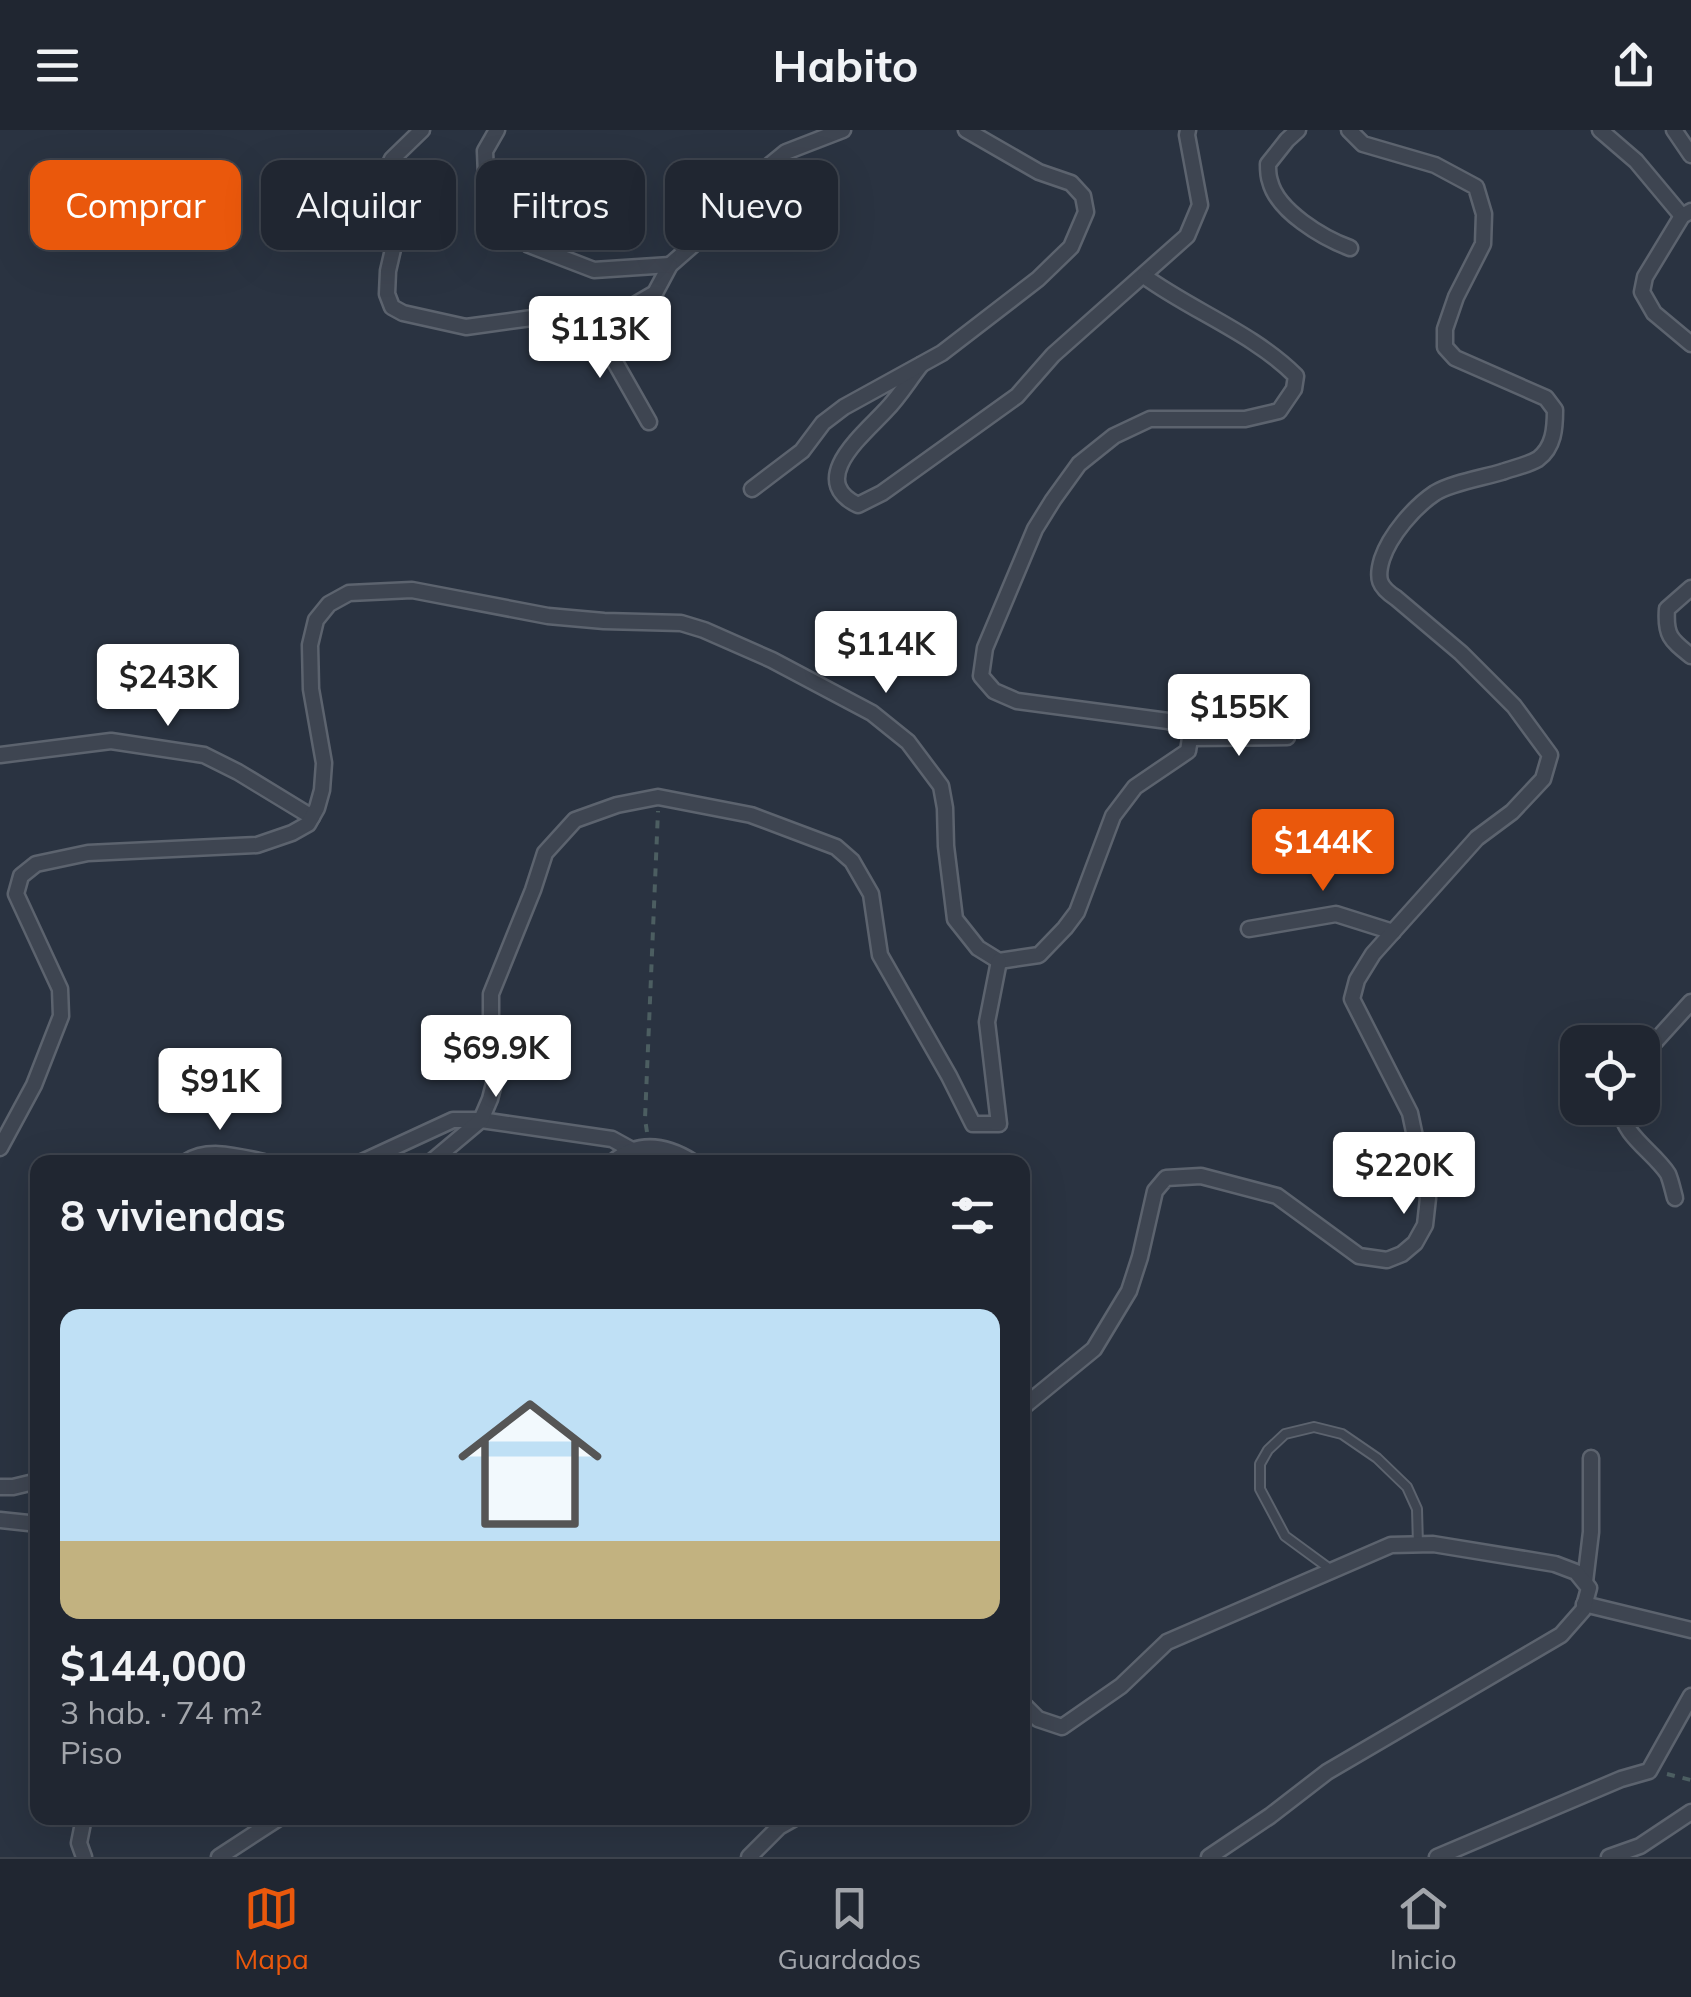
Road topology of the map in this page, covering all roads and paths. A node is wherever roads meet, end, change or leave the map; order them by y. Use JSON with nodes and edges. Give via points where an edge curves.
{"nodes":[{"id":1,"x":422,"y":130,"type":"edge"},
{"id":2,"x":497,"y":130,"type":"edge"},
{"id":3,"x":843,"y":130,"type":"edge"},
{"id":4,"x":966,"y":130,"type":"edge"},
{"id":5,"x":1188,"y":130,"type":"edge"},
{"id":6,"x":1298,"y":130,"type":"edge"},
{"id":7,"x":1349,"y":130,"type":"edge"},
{"id":8,"x":1600,"y":130,"type":"edge"},
{"id":9,"x":1674,"y":130,"type":"edge"},
{"id":10,"x":1691,"y":155,"type":"edge"},
{"id":11,"x":1686,"y":213,"type":"edge"},
{"id":12,"x":1350,"y":248,"type":"dead end"},
{"id":13,"x":670,"y":265,"type":"junction"},
{"id":14,"x":1144,"y":276,"type":"junction"},
{"id":15,"x":590,"y":318,"type":"junction"},
{"id":16,"x":1691,"y":344,"type":"edge"},
{"id":17,"x":921,"y":366,"type":"junction"},
{"id":18,"x":649,"y":422,"type":"dead end"},
{"id":19,"x":752,"y":489,"type":"dead end"},
{"id":20,"x":1691,"y":588,"type":"edge"},
{"id":21,"x":1691,"y":656,"type":"edge"},
{"id":22,"x":1287,"y":736,"type":"dead end"},
{"id":23,"x":1190,"y":738,"type":"junction"},
{"id":24,"x":0,"y":756,"type":"edge"},
{"id":25,"x":658,"y":796,"type":"junction"},
{"id":26,"x":312,"y":817,"type":"junction"},
{"id":27,"x":1249,"y":929,"type":"dead end"},
{"id":28,"x":1393,"y":932,"type":"junction"},
{"id":29,"x":999,"y":961,"type":"junction"},
{"id":30,"x":1691,"y":1002,"type":"edge"},
{"id":31,"x":1660,"y":1036,"type":"edge"},
{"id":32,"x":481,"y":1120,"type":"junction"},
{"id":33,"x":1627,"y":1125,"type":"edge"},
{"id":34,"x":649,"y":1147,"type":"junction"},
{"id":35,"x":0,"y":1148,"type":"edge"},
{"id":36,"x":632,"y":1150,"type":"junction"},
{"id":37,"x":196,"y":1155,"type":"edge"},
{"id":38,"x":226,"y":1155,"type":"edge"},
{"id":39,"x":377,"y":1155,"type":"edge"},
{"id":40,"x":439,"y":1155,"type":"edge"},
{"id":41,"x":622,"y":1155,"type":"edge"},
{"id":42,"x":683,"y":1155,"type":"edge"},
{"id":43,"x":1675,"y":1198,"type":"dead end"},
{"id":44,"x":1030,"y":1401,"type":"edge"},
{"id":45,"x":1592,"y":1458,"type":"dead end"},
{"id":46,"x":30,"y":1483,"type":"edge"},
{"id":47,"x":0,"y":1487,"type":"edge"},
{"id":48,"x":0,"y":1520,"type":"edge"},
{"id":49,"x":30,"y":1523,"type":"edge"},
{"id":50,"x":1418,"y":1544,"type":"junction"},
{"id":51,"x":1332,"y":1571,"type":"junction"},
{"id":52,"x":1585,"y":1582,"type":"junction"},
{"id":53,"x":1584,"y":1604,"type":"junction"},
{"id":54,"x":1691,"y":1630,"type":"edge"},
{"id":55,"x":1691,"y":1696,"type":"edge"},
{"id":56,"x":1030,"y":1711,"type":"edge"},
{"id":57,"x":1649,"y":1770,"type":"junction"},
{"id":58,"x":1691,"y":1780,"type":"edge"},
{"id":59,"x":1691,"y":1812,"type":"edge"},
{"id":60,"x":83,"y":1825,"type":"edge"},
{"id":61,"x":268,"y":1825,"type":"edge"},
{"id":62,"x":785,"y":1825,"type":"edge"},
{"id":63,"x":84,"y":1857,"type":"edge"},
{"id":64,"x":220,"y":1857,"type":"edge"},
{"id":65,"x":749,"y":1857,"type":"edge"},
{"id":66,"x":1209,"y":1857,"type":"edge"},
{"id":67,"x":1437,"y":1857,"type":"edge"},
{"id":68,"x":1609,"y":1857,"type":"edge"}],
"edges":[{"from":1,"to":15,"type":"street","via":[[392,159],[380,184],[394,224],[386,294],[392,306],[466,328],[539,317]]},
{"from":2,"to":13,"type":"street","via":[[485,151],[487,199],[529,246],[594,270]]},
{"from":3,"to":13,"type":"street","via":[[786,152],[765,168]]},
{"from":4,"to":17,"type":"street","via":[[1071,183],[1086,212],[1071,247],[1038,279]]},
{"from":5,"to":14,"type":"street","via":[[1200,205],[1187,236]]},
{"from":6,"to":12,"type":"street","via":[[1268,164],[1270,184],[1284,205],[1325,238]]},
{"from":7,"to":28,"type":"street","via":[[1363,144],[1435,164],[1476,187],[1483,244],[1456,297],[1445,348],[1546,398],[1555,410],[1549,449],[1536,461],[1436,492],[1389,543],[1381,562],[1384,590],[1461,653],[1514,706],[1550,755],[1543,778],[1476,838]]},
{"from":8,"to":11,"type":"street"},
{"from":9,"to":10,"type":"street"},
{"from":11,"to":16,"type":"street","via":[[1642,292],[1654,314]]},
{"from":13,"to":15,"type":"street","via":[[654,293]]},
{"from":14,"to":17,"type":"street","via":[[1053,355],[1017,396],[882,493],[858,505],[846,499],[838,469]]},
{"from":14,"to":23,"type":"street","via":[[1284,364],[1296,376],[1294,389],[1279,411],[1244,420],[1150,419],[1114,436],[1080,464],[1036,529],[985,648],[981,676],[994,691],[1016,700],[1168,721],[1186,728]]},
{"from":15,"to":18,"type":"street"},
{"from":17,"to":19,"type":"street","via":[[844,407]]},
{"from":20,"to":21,"type":"street","via":[[1668,609],[1666,624],[1671,640]]},
{"from":22,"to":23,"type":"street"},
{"from":23,"to":29,"type":"street","via":[[1188,751],[1135,787],[1112,816],[1065,928],[1039,955]]},
{"from":24,"to":26,"type":"street","via":[[110,741],[204,756]]},
{"from":25,"to":29,"type":"street","via":[[752,815],[836,847],[852,860],[871,894],[880,954],[973,1124],[999,1124],[987,1022]]},
{"from":25,"to":32,"type":"street","via":[[575,820],[546,852],[492,994],[497,1072]]},
{"from":25,"to":34,"type":"path"},
{"from":26,"to":29,"type":"street","via":[[324,764],[310,646],[316,620],[348,593],[412,590],[548,616],[681,623],[772,660],[872,713],[908,742],[941,786],[955,919],[978,948]]},
{"from":26,"to":35,"type":"street","via":[[292,833],[257,845],[88,853],[36,864],[22,876],[16,894],[60,989],[61,1016]]},
{"from":27,"to":28,"type":"street","via":[[1336,914]]},
{"from":28,"to":44,"type":"street","via":[[1372,954],[1352,999],[1410,1113],[1428,1198],[1415,1243],[1387,1260],[1359,1256],[1277,1196],[1202,1176],[1166,1178],[1155,1191],[1130,1291],[1094,1349]]},
{"from":30,"to":31,"type":"street"},
{"from":32,"to":36,"type":"street","via":[[612,1140]]},
{"from":32,"to":39,"type":"street","via":[[454,1120]]},
{"from":32,"to":40,"type":"street"},
{"from":33,"to":43,"type":"street","via":[[1668,1175]]},
{"from":34,"to":36,"type":"street"},
{"from":34,"to":42,"type":"street"},
{"from":36,"to":41,"type":"street"},
{"from":37,"to":38,"type":"street"},
{"from":45,"to":52,"type":"street"},
{"from":46,"to":47,"type":"street"},
{"from":48,"to":49,"type":"street"},
{"from":50,"to":51,"type":"street","via":[[1391,1545]]},
{"from":50,"to":51,"type":"lane","via":[[1417,1509],[1408,1487],[1377,1458],[1342,1434],[1314,1427],[1286,1434],[1260,1464],[1260,1489],[1285,1536]]},
{"from":50,"to":52,"type":"street","via":[[1556,1564]]},
{"from":51,"to":56,"type":"street","via":[[1167,1642],[1062,1727]]},
{"from":52,"to":53,"type":"street"},
{"from":53,"to":54,"type":"street"},
{"from":53,"to":66,"type":"street","via":[[1560,1635],[1328,1772]]},
{"from":55,"to":57,"type":"street"},
{"from":57,"to":58,"type":"path"},
{"from":57,"to":67,"type":"street"},
{"from":59,"to":68,"type":"street","via":[[1640,1846]]},
{"from":60,"to":63,"type":"street"},
{"from":61,"to":64,"type":"street"},
{"from":62,"to":65,"type":"street"}]}
